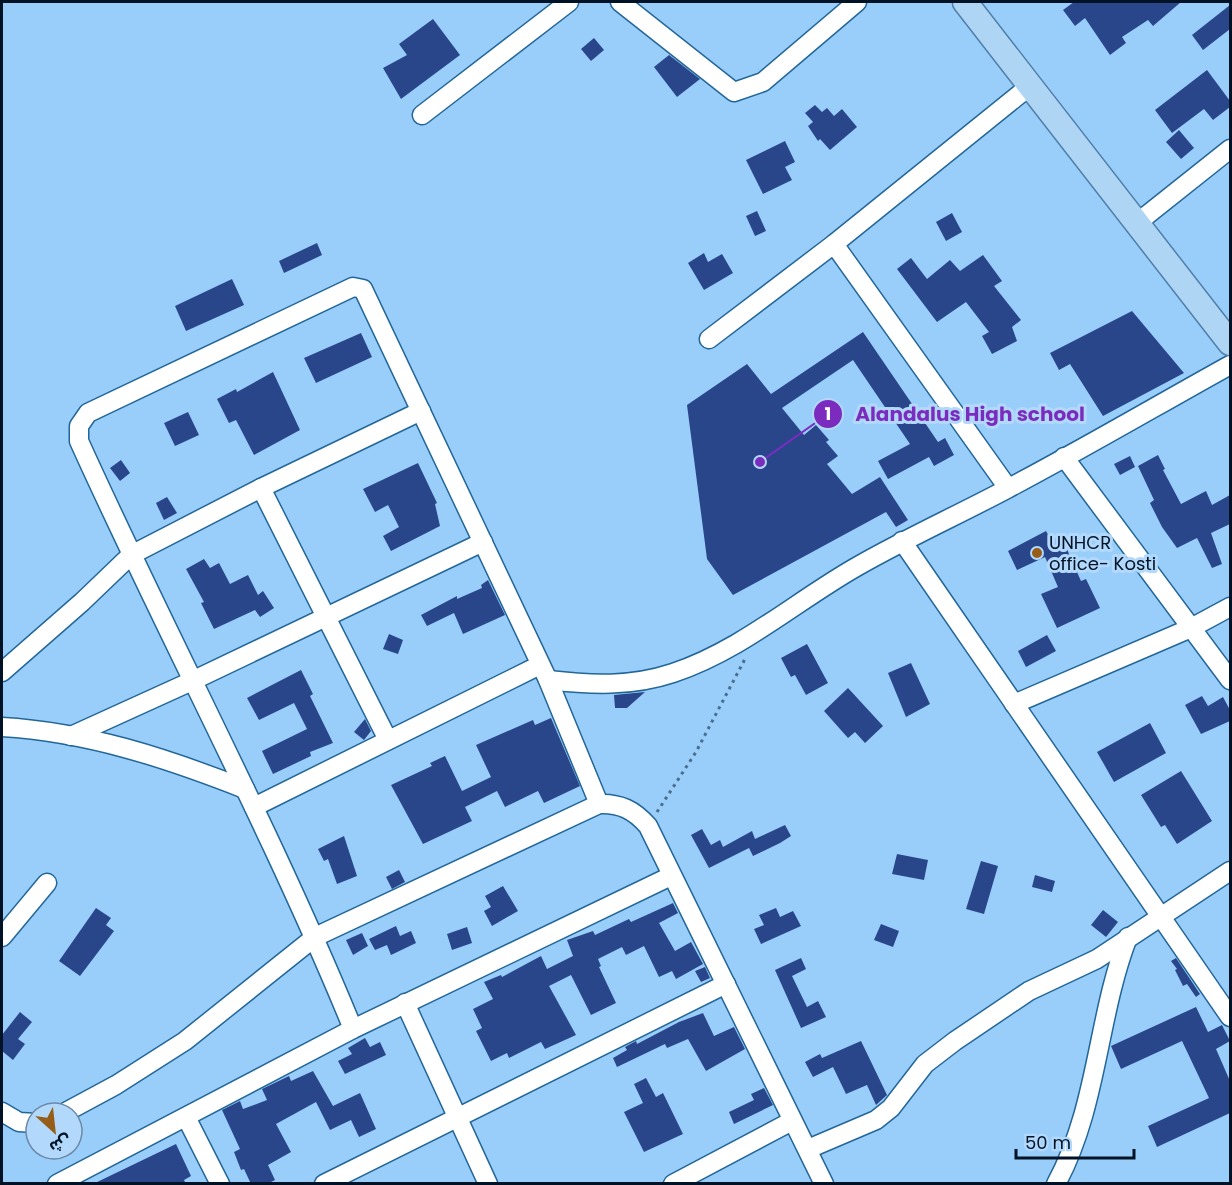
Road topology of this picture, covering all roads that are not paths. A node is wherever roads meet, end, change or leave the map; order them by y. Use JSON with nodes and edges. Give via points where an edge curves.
{"nodes":[{"id":1,"x":569,"y":2,"type":"edge"},
{"id":2,"x":620,"y":2,"type":"edge"},
{"id":3,"x":857,"y":2,"type":"edge"},
{"id":4,"x":965,"y":2,"type":"edge"},
{"id":5,"x":1031,"y":85,"type":"junction"},
{"id":6,"x":422,"y":115,"type":"dead end"},
{"id":7,"x":1230,"y":149,"type":"edge"},
{"id":8,"x":1137,"y":223,"type":"junction"},
{"id":9,"x":834,"y":244,"type":"junction"},
{"id":10,"x":709,"y":339,"type":"dead end"},
{"id":11,"x":1230,"y":342,"type":"edge"},
{"id":12,"x":1230,"y":365,"type":"edge"},
{"id":13,"x":421,"y":411,"type":"junction"},
{"id":14,"x":1064,"y":457,"type":"junction"},
{"id":15,"x":261,"y":488,"type":"junction"},
{"id":16,"x":1008,"y":488,"type":"junction"},
{"id":17,"x":902,"y":541,"type":"junction"},
{"id":18,"x":483,"y":542,"type":"junction"},
{"id":19,"x":130,"y":555,"type":"junction"},
{"id":20,"x":1230,"y":607,"type":"edge"},
{"id":21,"x":327,"y":616,"type":"junction"},
{"id":22,"x":1191,"y":628,"type":"junction"},
{"id":23,"x":2,"y":672,"type":"edge"},
{"id":24,"x":544,"y":673,"type":"junction"},
{"id":25,"x":1230,"y":680,"type":"edge"},
{"id":26,"x":192,"y":681,"type":"junction"},
{"id":27,"x":1014,"y":704,"type":"junction"},
{"id":28,"x":2,"y":727,"type":"edge"},
{"id":29,"x":71,"y":736,"type":"junction"},
{"id":30,"x":388,"y":740,"type":"junction"},
{"id":31,"x":244,"y":789,"type":"junction"},
{"id":32,"x":599,"y":804,"type":"junction"},
{"id":33,"x":254,"y":807,"type":"junction"},
{"id":34,"x":1230,"y":871,"type":"edge"},
{"id":35,"x":671,"y":876,"type":"junction"},
{"id":36,"x":47,"y":883,"type":"dead end"},
{"id":37,"x":1161,"y":916,"type":"junction"},
{"id":38,"x":2,"y":937,"type":"edge"},
{"id":39,"x":315,"y":937,"type":"junction"},
{"id":40,"x":1128,"y":937,"type":"junction"},
{"id":41,"x":726,"y":984,"type":"junction"},
{"id":42,"x":405,"y":1003,"type":"junction"},
{"id":43,"x":1230,"y":1017,"type":"edge"},
{"id":44,"x":353,"y":1029,"type":"junction"},
{"id":45,"x":84,"y":1102,"type":"edge"},
{"id":46,"x":2,"y":1112,"type":"edge"},
{"id":47,"x":186,"y":1117,"type":"junction"},
{"id":48,"x":456,"y":1118,"type":"junction"},
{"id":49,"x":24,"y":1122,"type":"edge"},
{"id":50,"x":792,"y":1122,"type":"junction"},
{"id":51,"x":808,"y":1149,"type":"junction"},
{"id":52,"x":57,"y":1184,"type":"edge"},
{"id":53,"x":220,"y":1184,"type":"edge"},
{"id":54,"x":324,"y":1184,"type":"edge"},
{"id":55,"x":488,"y":1184,"type":"edge"},
{"id":56,"x":673,"y":1184,"type":"edge"},
{"id":57,"x":824,"y":1184,"type":"edge"},
{"id":58,"x":1056,"y":1184,"type":"edge"}],
"edges":[{"from":1,"to":6,"type":"street"},
{"from":2,"to":3,"type":"street","via":[[734,92],[763,82]]},
{"from":4,"to":5,"type":"main road"},
{"from":5,"to":8,"type":"main road"},
{"from":5,"to":9,"type":"street"},
{"from":7,"to":8,"type":"street"},
{"from":8,"to":11,"type":"main road"},
{"from":9,"to":10,"type":"street"},
{"from":9,"to":16,"type":"street"},
{"from":12,"to":14,"type":"street"},
{"from":13,"to":15,"type":"street"},
{"from":13,"to":18,"type":"street"},
{"from":13,"to":19,"type":"street","via":[[369,297],[358,287],[92,410],[80,423],[79,441]]},
{"from":14,"to":16,"type":"street"},
{"from":14,"to":22,"type":"street"},
{"from":15,"to":19,"type":"street"},
{"from":15,"to":21,"type":"street"},
{"from":16,"to":17,"type":"street"},
{"from":17,"to":24,"type":"street","via":[[757,632],[693,666],[652,679],[608,685]]},
{"from":17,"to":27,"type":"street"},
{"from":18,"to":21,"type":"street"},
{"from":18,"to":24,"type":"street"},
{"from":19,"to":23,"type":"street"},
{"from":19,"to":26,"type":"street"},
{"from":20,"to":22,"type":"street"},
{"from":21,"to":26,"type":"street"},
{"from":21,"to":30,"type":"street"},
{"from":22,"to":25,"type":"street"},
{"from":22,"to":27,"type":"street"},
{"from":24,"to":30,"type":"street"},
{"from":24,"to":32,"type":"street"},
{"from":26,"to":29,"type":"street"},
{"from":26,"to":31,"type":"street"},
{"from":27,"to":37,"type":"street"},
{"from":28,"to":29,"type":"street"},
{"from":29,"to":31,"type":"street","via":[[164,758]]},
{"from":30,"to":33,"type":"street"},
{"from":31,"to":33,"type":"street"},
{"from":32,"to":35,"type":"street","via":[[626,808],[639,816],[648,826]]},
{"from":32,"to":39,"type":"street"},
{"from":33,"to":39,"type":"street"},
{"from":34,"to":37,"type":"street"},
{"from":35,"to":41,"type":"street"},
{"from":35,"to":42,"type":"street"},
{"from":36,"to":38,"type":"street"},
{"from":37,"to":40,"type":"street"},
{"from":37,"to":43,"type":"street"},
{"from":39,"to":44,"type":"street"},
{"from":39,"to":45,"type":"street","via":[[185,1041]]},
{"from":40,"to":51,"type":"street","via":[[1097,959],[1016,998],[955,1041],[925,1064],[891,1108],[876,1120]]},
{"from":40,"to":58,"type":"street","via":[[1087,1102]]},
{"from":41,"to":48,"type":"street"},
{"from":41,"to":50,"type":"street"},
{"from":42,"to":44,"type":"street"},
{"from":42,"to":48,"type":"street"},
{"from":44,"to":47,"type":"street"},
{"from":46,"to":49,"type":"street"},
{"from":47,"to":52,"type":"street"},
{"from":47,"to":53,"type":"street"},
{"from":48,"to":54,"type":"street"},
{"from":48,"to":55,"type":"street"},
{"from":50,"to":51,"type":"street"},
{"from":50,"to":56,"type":"street"},
{"from":51,"to":57,"type":"street"}]}
